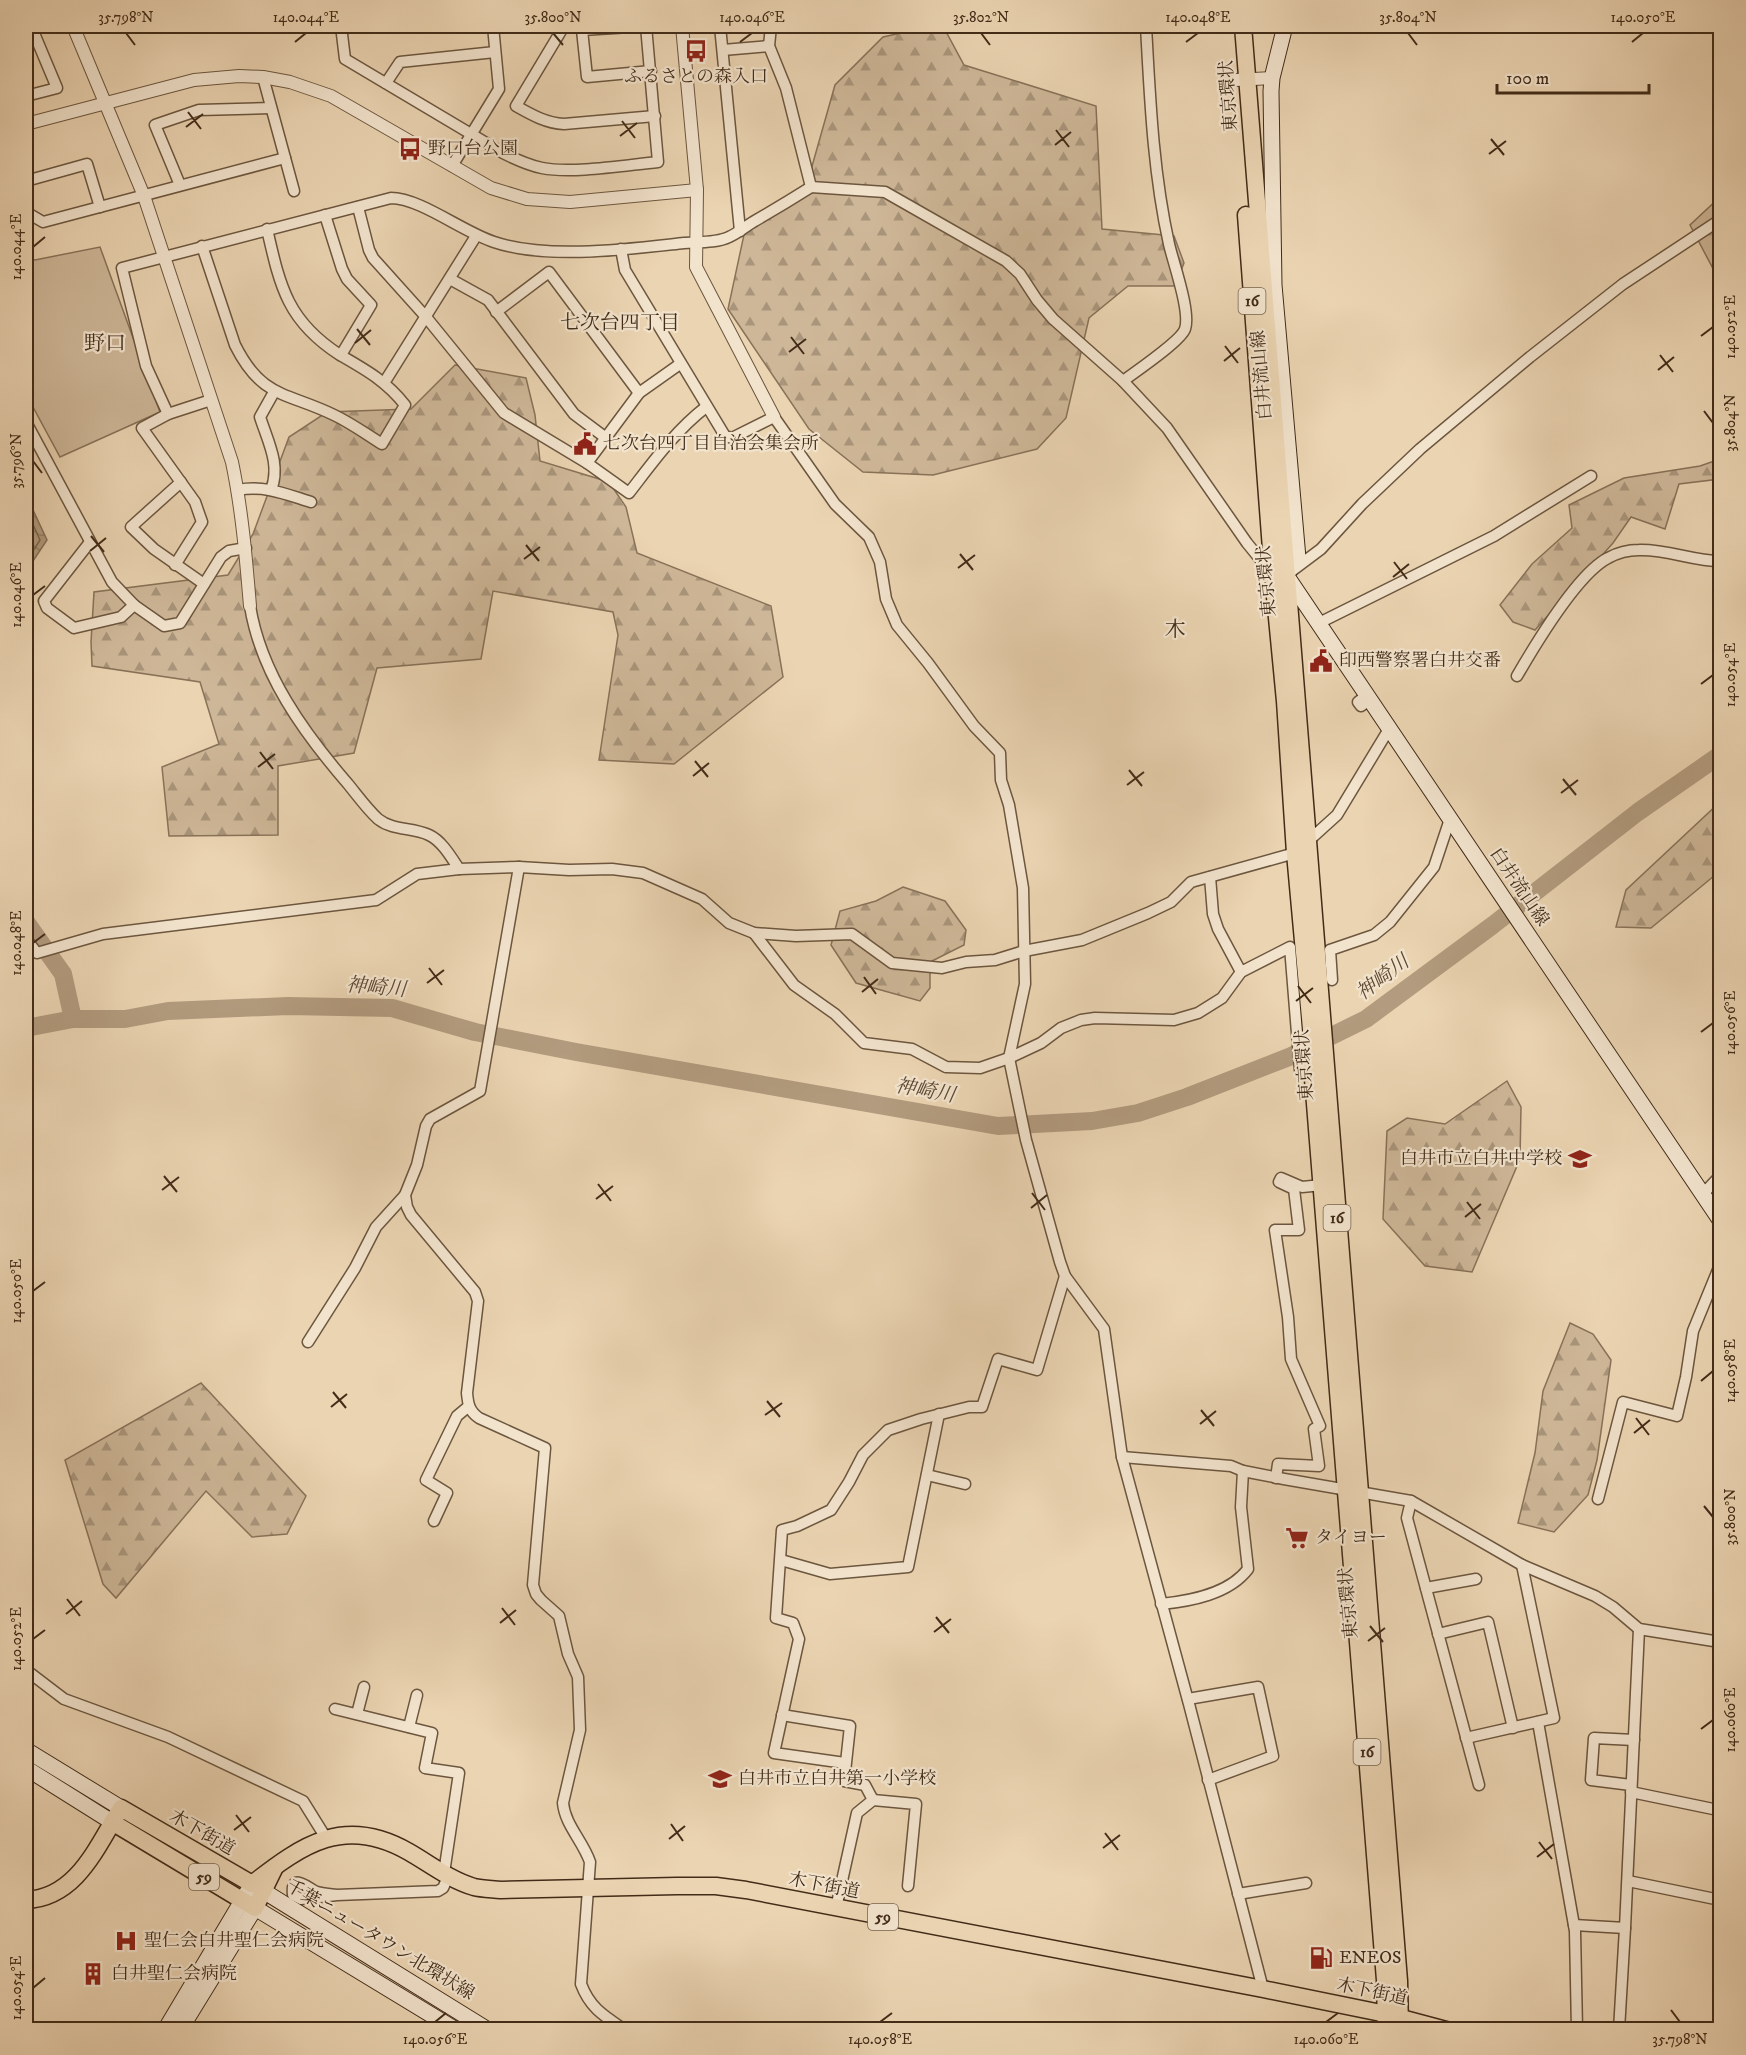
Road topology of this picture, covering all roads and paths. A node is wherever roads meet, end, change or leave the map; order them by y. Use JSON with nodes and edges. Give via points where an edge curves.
{"nodes":[{"id":1,"x":31,"y":26,"type":"edge"},
{"id":2,"x":73,"y":26,"type":"edge"},
{"id":3,"x":341,"y":26,"type":"edge"},
{"id":4,"x":493,"y":26,"type":"edge"},
{"id":5,"x":564,"y":26,"type":"edge"},
{"id":6,"x":646,"y":26,"type":"edge"},
{"id":7,"x":682,"y":26,"type":"edge"},
{"id":8,"x":720,"y":26,"type":"edge"},
{"id":9,"x":771,"y":26,"type":"edge"},
{"id":10,"x":1146,"y":26,"type":"edge"},
{"id":11,"x":1232,"y":26,"type":"edge"},
{"id":12,"x":1243,"y":26,"type":"edge"},
{"id":13,"x":1285,"y":26,"type":"edge"},
{"id":14,"x":769,"y":46,"type":"junction"},
{"id":15,"x":723,"y":50,"type":"junction"},
{"id":16,"x":495,"y":52,"type":"junction"},
{"id":17,"x":651,"y":70,"type":"junction"},
{"id":18,"x":264,"y":77,"type":"junction"},
{"id":19,"x":1272,"y":78,"type":"junction"},
{"id":20,"x":1241,"y":80,"type":"junction"},
{"id":21,"x":386,"y":83,"type":"junction"},
{"id":22,"x":26,"y":96,"type":"edge"},
{"id":23,"x":106,"y":104,"type":"junction"},
{"id":24,"x":272,"y":108,"type":"junction"},
{"id":25,"x":655,"y":116,"type":"junction"},
{"id":26,"x":26,"y":124,"type":"edge"},
{"id":27,"x":472,"y":135,"type":"junction"},
{"id":28,"x":285,"y":158,"type":"junction"},
{"id":29,"x":452,"y":166,"type":"junction"},
{"id":30,"x":26,"y":181,"type":"edge"},
{"id":31,"x":180,"y":185,"type":"junction"},
{"id":32,"x":811,"y":187,"type":"junction"},
{"id":33,"x":697,"y":190,"type":"junction"},
{"id":34,"x":294,"y":191,"type":"dead end"},
{"id":35,"x":144,"y":196,"type":"junction"},
{"id":36,"x":100,"y":207,"type":"junction"},
{"id":37,"x":358,"y":207,"type":"junction"},
{"id":38,"x":26,"y":212,"type":"edge"},
{"id":39,"x":325,"y":215,"type":"junction"},
{"id":40,"x":1720,"y":220,"type":"edge"},
{"id":41,"x":267,"y":229,"type":"junction"},
{"id":42,"x":740,"y":231,"type":"junction"},
{"id":43,"x":476,"y":236,"type":"junction"},
{"id":44,"x":697,"y":242,"type":"junction"},
{"id":45,"x":202,"y":246,"type":"junction"},
{"id":46,"x":621,"y":249,"type":"junction"},
{"id":47,"x":164,"y":256,"type":"junction"},
{"id":48,"x":450,"y":279,"type":"junction"},
{"id":49,"x":496,"y":312,"type":"junction"},
{"id":50,"x":426,"y":317,"type":"junction"},
{"id":51,"x":341,"y":355,"type":"junction"},
{"id":52,"x":680,"y":364,"type":"junction"},
{"id":53,"x":1122,"y":381,"type":"junction"},
{"id":54,"x":384,"y":383,"type":"junction"},
{"id":55,"x":274,"y":392,"type":"junction"},
{"id":56,"x":639,"y":393,"type":"junction"},
{"id":57,"x":211,"y":400,"type":"junction"},
{"id":58,"x":706,"y":407,"type":"junction"},
{"id":59,"x":168,"y":414,"type":"junction"},
{"id":60,"x":774,"y":417,"type":"junction"},
{"id":61,"x":26,"y":422,"type":"edge"},
{"id":62,"x":606,"y":438,"type":"junction"},
{"id":63,"x":587,"y":463,"type":"junction"},
{"id":64,"x":1591,"y":476,"type":"dead end"},
{"id":65,"x":181,"y":482,"type":"junction"},
{"id":66,"x":238,"y":490,"type":"junction"},
{"id":67,"x":271,"y":490,"type":"junction"},
{"id":68,"x":311,"y":502,"type":"dead end"},
{"id":69,"x":90,"y":542,"type":"junction"},
{"id":70,"x":246,"y":548,"type":"junction"},
{"id":71,"x":1720,"y":561,"type":"edge"},
{"id":72,"x":175,"y":565,"type":"junction"},
{"id":73,"x":1279,"y":575,"type":"junction"},
{"id":74,"x":204,"y":584,"type":"junction"},
{"id":75,"x":134,"y":605,"type":"junction"},
{"id":76,"x":250,"y":606,"type":"joint"},
{"id":77,"x":1317,"y":624,"type":"junction"},
{"id":78,"x":1517,"y":676,"type":"dead end"},
{"id":79,"x":1389,"y":729,"type":"junction"},
{"id":80,"x":1449,"y":819,"type":"junction"},
{"id":81,"x":1308,"y":842,"type":"junction"},
{"id":82,"x":1295,"y":853,"type":"junction"},
{"id":83,"x":519,"y":867,"type":"junction"},
{"id":84,"x":459,"y":869,"type":"junction"},
{"id":85,"x":1210,"y":877,"type":"junction"},
{"id":86,"x":754,"y":933,"type":"junction"},
{"id":87,"x":26,"y":939,"type":"edge"},
{"id":88,"x":1024,"y":951,"type":"junction"},
{"id":89,"x":1241,"y":972,"type":"junction"},
{"id":90,"x":1332,"y":980,"type":"dead end"},
{"id":91,"x":1310,"y":1030,"type":"junction"},
{"id":92,"x":1009,"y":1058,"type":"junction"},
{"id":93,"x":1312,"y":1066,"type":"junction"},
{"id":94,"x":1720,"y":1176,"type":"edge"},
{"id":95,"x":1322,"y":1185,"type":"junction"},
{"id":96,"x":1703,"y":1194,"type":"junction"},
{"id":97,"x":405,"y":1195,"type":"junction"},
{"id":98,"x":1720,"y":1220,"type":"edge"},
{"id":99,"x":1720,"y":1265,"type":"edge"},
{"id":100,"x":1065,"y":1276,"type":"junction"},
{"id":101,"x":308,"y":1342,"type":"dead end"},
{"id":102,"x":469,"y":1407,"type":"junction"},
{"id":103,"x":939,"y":1414,"type":"junction"},
{"id":104,"x":1122,"y":1458,"type":"junction"},
{"id":105,"x":1243,"y":1471,"type":"junction"},
{"id":106,"x":927,"y":1475,"type":"junction"},
{"id":107,"x":1276,"y":1478,"type":"junction"},
{"id":108,"x":965,"y":1484,"type":"dead end"},
{"id":109,"x":1353,"y":1491,"type":"junction"},
{"id":110,"x":1598,"y":1499,"type":"dead end"},
{"id":111,"x":1411,"y":1501,"type":"junction"},
{"id":112,"x":434,"y":1521,"type":"dead end"},
{"id":113,"x":781,"y":1560,"type":"junction"},
{"id":114,"x":1522,"y":1565,"type":"junction"},
{"id":115,"x":1476,"y":1579,"type":"dead end"},
{"id":116,"x":1426,"y":1588,"type":"junction"},
{"id":117,"x":1161,"y":1604,"type":"junction"},
{"id":118,"x":1639,"y":1629,"type":"junction"},
{"id":119,"x":1438,"y":1634,"type":"junction"},
{"id":120,"x":1720,"y":1642,"type":"edge"},
{"id":121,"x":26,"y":1670,"type":"edge"},
{"id":122,"x":364,"y":1687,"type":"dead end"},
{"id":123,"x":417,"y":1695,"type":"dead end"},
{"id":124,"x":1188,"y":1699,"type":"junction"},
{"id":125,"x":334,"y":1709,"type":"dead end"},
{"id":126,"x":357,"y":1714,"type":"junction"},
{"id":127,"x":782,"y":1714,"type":"junction"},
{"id":128,"x":1538,"y":1722,"type":"junction"},
{"id":129,"x":409,"y":1727,"type":"junction"},
{"id":130,"x":1513,"y":1728,"type":"junction"},
{"id":131,"x":1466,"y":1738,"type":"junction"},
{"id":132,"x":1634,"y":1740,"type":"junction"},
{"id":133,"x":26,"y":1750,"type":"edge"},
{"id":134,"x":845,"y":1763,"type":"junction"},
{"id":135,"x":26,"y":1768,"type":"edge"},
{"id":136,"x":1208,"y":1780,"type":"junction"},
{"id":137,"x":1479,"y":1785,"type":"dead end"},
{"id":138,"x":1631,"y":1788,"type":"junction"},
{"id":139,"x":873,"y":1800,"type":"junction"},
{"id":140,"x":1718,"y":1810,"type":"dead end"},
{"id":141,"x":116,"y":1815,"type":"junction"},
{"id":142,"x":326,"y":1838,"type":"junction"},
{"id":143,"x":446,"y":1874,"type":"junction"},
{"id":144,"x":1628,"y":1881,"type":"junction"},
{"id":145,"x":1306,"y":1883,"type":"dead end"},
{"id":146,"x":908,"y":1886,"type":"dead end"},
{"id":147,"x":258,"y":1888,"type":"junction"},
{"id":148,"x":589,"y":1888,"type":"junction"},
{"id":149,"x":1238,"y":1894,"type":"junction"},
{"id":150,"x":337,"y":1895,"type":"dead end"},
{"id":151,"x":26,"y":1900,"type":"edge"},
{"id":152,"x":1720,"y":1900,"type":"edge"},
{"id":153,"x":249,"y":1904,"type":"junction"},
{"id":154,"x":836,"y":1908,"type":"junction"},
{"id":155,"x":1574,"y":1925,"type":"junction"},
{"id":156,"x":1625,"y":1928,"type":"junction"},
{"id":157,"x":1263,"y":1989,"type":"junction"},
{"id":158,"x":1393,"y":2022,"type":"edge"},
{"id":159,"x":449,"y":2028,"type":"edge"},
{"id":160,"x":165,"y":2030,"type":"edge"},
{"id":161,"x":180,"y":2030,"type":"edge"},
{"id":162,"x":488,"y":2030,"type":"edge"},
{"id":163,"x":625,"y":2030,"type":"edge"},
{"id":164,"x":1446,"y":2030,"type":"edge"},
{"id":165,"x":1577,"y":2030,"type":"edge"},
{"id":166,"x":1619,"y":2030,"type":"edge"}],
"edges":[{"from":1,"to":22,"type":"street","via":[[57,88]]},
{"from":2,"to":23,"type":"street"},
{"from":3,"to":21,"type":"street","via":[[345,60]]},
{"from":4,"to":16,"type":"street"},
{"from":5,"to":25,"type":"street","via":[[516,106],[540,119],[564,124]]},
{"from":6,"to":17,"type":"street"},
{"from":6,"to":17,"type":"street","via":[[582,30],[584,54],[587,77]]},
{"from":7,"to":33,"type":"street"},
{"from":8,"to":15,"type":"street"},
{"from":9,"to":14,"type":"street"},
{"from":10,"to":53,"type":"street","via":[[1158,188],[1186,325],[1180,337]]},
{"from":11,"to":20,"type":"main road","name":"東京環状","number":"16"},
{"from":12,"to":20,"type":"main road","name":"東京環状","number":"16"},
{"from":13,"to":19,"type":"main road","name":"白井流山線"},
{"from":14,"to":15,"type":"street"},
{"from":14,"to":32,"type":"street","via":[[786,88]]},
{"from":15,"to":42,"type":"street"},
{"from":16,"to":21,"type":"street","via":[[400,62]]},
{"from":16,"to":27,"type":"street","via":[[499,89]]},
{"from":17,"to":25,"type":"street"},
{"from":18,"to":23,"type":"street","via":[[194,80]]},
{"from":18,"to":24,"type":"street"},
{"from":18,"to":29,"type":"street","via":[[331,96]]},
{"from":19,"to":20,"type":"street"},
{"from":19,"to":73,"type":"main road","name":"白井流山線","via":[[1274,285],[1298,558]]},
{"from":20,"to":73,"type":"main road","name":"東京環状","number":"16"},
{"from":21,"to":27,"type":"street"},
{"from":23,"to":26,"type":"street"},
{"from":23,"to":35,"type":"street"},
{"from":24,"to":28,"type":"street"},
{"from":24,"to":31,"type":"street","via":[[199,110],[155,125]]},
{"from":25,"to":27,"type":"street","via":[[658,162],[543,168],[521,162]]},
{"from":27,"to":29,"type":"street"},
{"from":28,"to":31,"type":"street"},
{"from":28,"to":34,"type":"street"},
{"from":29,"to":33,"type":"street","via":[[491,188],[549,202]]},
{"from":30,"to":36,"type":"street","via":[[87,164]]},
{"from":31,"to":35,"type":"street"},
{"from":32,"to":42,"type":"street"},
{"from":32,"to":53,"type":"street","via":[[885,192],[1006,261],[1053,319]]},
{"from":33,"to":44,"type":"street"},
{"from":35,"to":36,"type":"street"},
{"from":35,"to":47,"type":"street"},
{"from":36,"to":38,"type":"street","via":[[43,222]]},
{"from":37,"to":39,"type":"street"},
{"from":37,"to":43,"type":"street","via":[[403,198]]},
{"from":37,"to":50,"type":"street","via":[[373,258]]},
{"from":39,"to":41,"type":"street"},
{"from":39,"to":51,"type":"street","via":[[342,269],[372,305]]},
{"from":40,"to":73,"type":"street","via":[[1623,284],[1530,357],[1420,449],[1321,549]]},
{"from":41,"to":45,"type":"street"},
{"from":41,"to":51,"type":"street","via":[[289,304],[308,330]]},
{"from":42,"to":44,"type":"street","via":[[728,238]]},
{"from":43,"to":46,"type":"street","via":[[533,251]]},
{"from":43,"to":48,"type":"street"},
{"from":44,"to":46,"type":"street"},
{"from":44,"to":60,"type":"street","via":[[696,267]]},
{"from":45,"to":47,"type":"street"},
{"from":45,"to":55,"type":"street","via":[[235,345],[254,375]]},
{"from":46,"to":52,"type":"street","via":[[625,270]]},
{"from":47,"to":57,"type":"street"},
{"from":47,"to":59,"type":"street","via":[[122,268],[146,366]]},
{"from":48,"to":49,"type":"street","via":[[488,300]]},
{"from":48,"to":50,"type":"street"},
{"from":49,"to":56,"type":"street","via":[[549,272]]},
{"from":49,"to":62,"type":"street","via":[[574,414]]},
{"from":50,"to":54,"type":"street"},
{"from":50,"to":63,"type":"street","via":[[504,413]]},
{"from":51,"to":54,"type":"street"},
{"from":52,"to":56,"type":"street"},
{"from":52,"to":58,"type":"street"},
{"from":53,"to":73,"type":"street","via":[[1167,428],[1247,543]]},
{"from":54,"to":55,"type":"street","via":[[405,405],[382,444],[335,415]]},
{"from":55,"to":67,"type":"street","via":[[260,417],[276,468]]},
{"from":56,"to":62,"type":"street"},
{"from":57,"to":59,"type":"street"},
{"from":57,"to":66,"type":"street"},
{"from":58,"to":60,"type":"street","via":[[725,436],[732,438]]},
{"from":58,"to":63,"type":"street","via":[[661,450],[629,493]]},
{"from":59,"to":65,"type":"street","via":[[142,428]]},
{"from":60,"to":88,"type":"street","via":[[836,504],[869,537],[897,626],[974,726],[1000,753],[1001,780],[1023,888]]},
{"from":61,"to":69,"type":"street"},
{"from":62,"to":63,"type":"street"},
{"from":64,"to":77,"type":"street","via":[[1494,536]]},
{"from":65,"to":72,"type":"street","via":[[195,502],[202,522]]},
{"from":65,"to":72,"type":"street","via":[[131,527]]},
{"from":66,"to":67,"type":"street"},
{"from":66,"to":70,"type":"street"},
{"from":67,"to":68,"type":"street"},
{"from":69,"to":75,"type":"street","via":[[112,582]]},
{"from":69,"to":75,"type":"street","via":[[44,601],[46,608],[74,628],[121,617]]},
{"from":70,"to":74,"type":"street","via":[[221,557]]},
{"from":70,"to":76,"type":"street"},
{"from":71,"to":78,"type":"street","via":[[1654,550],[1606,558],[1587,574],[1562,606]]},
{"from":72,"to":74,"type":"street"},
{"from":73,"to":77,"type":"main road","name":"白井流山線"},
{"from":73,"to":81,"type":"main road","name":"東京環状","number":"16"},
{"from":73,"to":82,"type":"main road","name":"東京環状","number":"16"},
{"from":74,"to":75,"type":"street","via":[[180,623],[165,626]]},
{"from":76,"to":84,"type":"street","via":[[280,690],[332,765],[377,818],[392,827],[430,835]]},
{"from":77,"to":79,"type":"main road","name":"白井流山線"},
{"from":79,"to":80,"type":"main road","name":"白井流山線"},
{"from":79,"to":81,"type":"street","via":[[1337,815]]},
{"from":80,"to":90,"type":"street","via":[[1434,867],[1397,914],[1374,935],[1330,950]]},
{"from":80,"to":96,"type":"main road","name":"白井流山線"},
{"from":81,"to":82,"type":"street"},
{"from":81,"to":91,"type":"main road","name":"東京環状","number":"16"},
{"from":82,"to":85,"type":"street"},
{"from":82,"to":91,"type":"main road","name":"東京環状","number":"16"},
{"from":83,"to":84,"type":"street"},
{"from":83,"to":86,"type":"street","via":[[643,873],[702,899],[729,923]]},
{"from":83,"to":97,"type":"street","via":[[480,1092],[435,1116],[426,1126]]},
{"from":84,"to":87,"type":"street","via":[[417,874],[376,900],[103,934],[37,953]]},
{"from":85,"to":88,"type":"street","via":[[1191,882],[1171,902],[1082,940]]},
{"from":85,"to":89,"type":"street","via":[[1213,914]]},
{"from":86,"to":88,"type":"street","via":[[852,934],[892,963],[942,968]]},
{"from":86,"to":92,"type":"street","via":[[794,985],[835,1014],[864,1043],[912,1049],[946,1067],[980,1068]]},
{"from":88,"to":92,"type":"street","via":[[1026,984]]},
{"from":89,"to":91,"type":"street","via":[[1290,947]]},
{"from":89,"to":92,"type":"street","via":[[1222,998],[1198,1013],[1174,1020],[1081,1020]]},
{"from":91,"to":93,"type":"main road","name":"東京環状","number":"16"},
{"from":91,"to":93,"type":"street"},
{"from":92,"to":100,"type":"street","via":[[1026,1140]]},
{"from":93,"to":95,"type":"main road","name":"東京環状","number":"16"},
{"from":93,"to":109,"type":"main road","name":"東京環状","number":"16"},
{"from":94,"to":96,"type":"street"},
{"from":95,"to":107,"type":"street","via":[[1302,1187],[1281,1178],[1279,1182],[1294,1189],[1299,1230],[1275,1230],[1291,1359],[1320,1426],[1314,1429],[1319,1466],[1278,1464]]},
{"from":95,"to":109,"type":"main road","name":"東京環状","number":"16"},
{"from":96,"to":98,"type":"main road","name":"白井流山線"},
{"from":97,"to":101,"type":"street","via":[[376,1227]]},
{"from":97,"to":102,"type":"street","via":[[416,1222],[475,1292],[478,1301],[467,1392]]},
{"from":99,"to":110,"type":"street","via":[[1693,1330],[1677,1416],[1623,1402]]},
{"from":100,"to":103,"type":"street","via":[[1037,1370],[998,1359],[982,1407]]},
{"from":100,"to":104,"type":"street","via":[[1104,1329]]},
{"from":102,"to":112,"type":"street","via":[[458,1416],[426,1480],[447,1493]]},
{"from":102,"to":148,"type":"street","via":[[479,1418],[545,1448],[533,1585],[541,1600],[559,1616],[578,1677],[580,1730],[563,1803],[564,1813],[585,1846],[590,1862]]},
{"from":103,"to":106,"type":"street"},
{"from":103,"to":113,"type":"street","via":[[888,1430],[863,1455],[831,1510],[782,1530]]},
{"from":104,"to":105,"type":"street","via":[[1231,1466]]},
{"from":104,"to":117,"type":"street"},
{"from":105,"to":107,"type":"street"},
{"from":105,"to":117,"type":"street","via":[[1241,1508],[1248,1569],[1241,1578],[1205,1596]]},
{"from":106,"to":108,"type":"street"},
{"from":106,"to":113,"type":"street","via":[[908,1567],[831,1574]]},
{"from":107,"to":109,"type":"street"},
{"from":109,"to":111,"type":"street"},
{"from":109,"to":158,"type":"main road","name":"東京環状","number":"16","via":[[1399,1981]]},
{"from":111,"to":114,"type":"street"},
{"from":111,"to":116,"type":"street","via":[[1407,1518]]},
{"from":113,"to":127,"type":"street","via":[[776,1618],[793,1623],[799,1639]]},
{"from":114,"to":118,"type":"street","via":[[1595,1596]]},
{"from":114,"to":128,"type":"street","via":[[1554,1718]]},
{"from":115,"to":116,"type":"street"},
{"from":116,"to":119,"type":"street"},
{"from":117,"to":124,"type":"street"},
{"from":118,"to":120,"type":"street"},
{"from":118,"to":132,"type":"street"},
{"from":119,"to":130,"type":"street","via":[[1488,1623]]},
{"from":119,"to":131,"type":"street"},
{"from":121,"to":142,"type":"street","via":[[64,1699],[168,1737],[303,1801]]},
{"from":122,"to":126,"type":"street"},
{"from":123,"to":129,"type":"street"},
{"from":124,"to":136,"type":"street"},
{"from":124,"to":136,"type":"street","via":[[1258,1687],[1273,1756]]},
{"from":125,"to":126,"type":"street"},
{"from":126,"to":129,"type":"street"},
{"from":127,"to":134,"type":"street","via":[[850,1726]]},
{"from":127,"to":134,"type":"street","via":[[774,1753]]},
{"from":128,"to":130,"type":"street"},
{"from":128,"to":155,"type":"street"},
{"from":129,"to":143,"type":"street","via":[[432,1733],[425,1768],[459,1773]]},
{"from":130,"to":131,"type":"street"},
{"from":131,"to":137,"type":"street"},
{"from":132,"to":138,"type":"street"},
{"from":132,"to":138,"type":"street","via":[[1594,1738],[1591,1780]]},
{"from":133,"to":141,"type":"main road"},
{"from":134,"to":139,"type":"street","via":[[844,1781],[866,1785]]},
{"from":135,"to":141,"type":"main road"},
{"from":136,"to":149,"type":"street"},
{"from":138,"to":140,"type":"street"},
{"from":138,"to":144,"type":"street"},
{"from":139,"to":146,"type":"street","via":[[916,1804]]},
{"from":139,"to":154,"type":"street","via":[[857,1813]]},
{"from":141,"to":147,"type":"main road","name":"木下街道","number":"59"},
{"from":141,"to":151,"type":"main road","via":[[78,1876],[54,1894]]},
{"from":141,"to":153,"type":"main road","name":"木下街道","number":"59"},
{"from":142,"to":143,"type":"main road","name":"木下街道","number":"59","via":[[355,1836],[385,1841]]},
{"from":142,"to":147,"type":"main road","name":"木下街道","number":"59","via":[[276,1865]]},
{"from":143,"to":148,"type":"main road","name":"木下街道","number":"59","via":[[475,1887],[501,1890]]},
{"from":143,"to":150,"type":"street","via":[[443,1888],[438,1891]]},
{"from":144,"to":152,"type":"street"},
{"from":144,"to":156,"type":"street"},
{"from":145,"to":149,"type":"street"},
{"from":147,"to":153,"type":"main road","name":"木下街道","number":"59"},
{"from":147,"to":162,"type":"main road","name":"千葉ニュータウン北環状線"},
{"from":148,"to":154,"type":"main road","name":"木下街道","number":"59","via":[[716,1886]]},
{"from":148,"to":163,"type":"street","via":[[581,1984],[587,2000]]},
{"from":149,"to":157,"type":"street"},
{"from":153,"to":159,"type":"main road","name":"千葉ニュータウン北環状線"},
{"from":153,"to":160,"type":"main road"},
{"from":153,"to":161,"type":"main road"},
{"from":154,"to":157,"type":"main road","name":"木下街道","number":"59"},
{"from":155,"to":156,"type":"street"},
{"from":155,"to":165,"type":"street"},
{"from":156,"to":166,"type":"street"},
{"from":157,"to":158,"type":"main road","name":"木下街道","number":"59"},
{"from":158,"to":164,"type":"main road","name":"木下街道","number":"59"}]}
